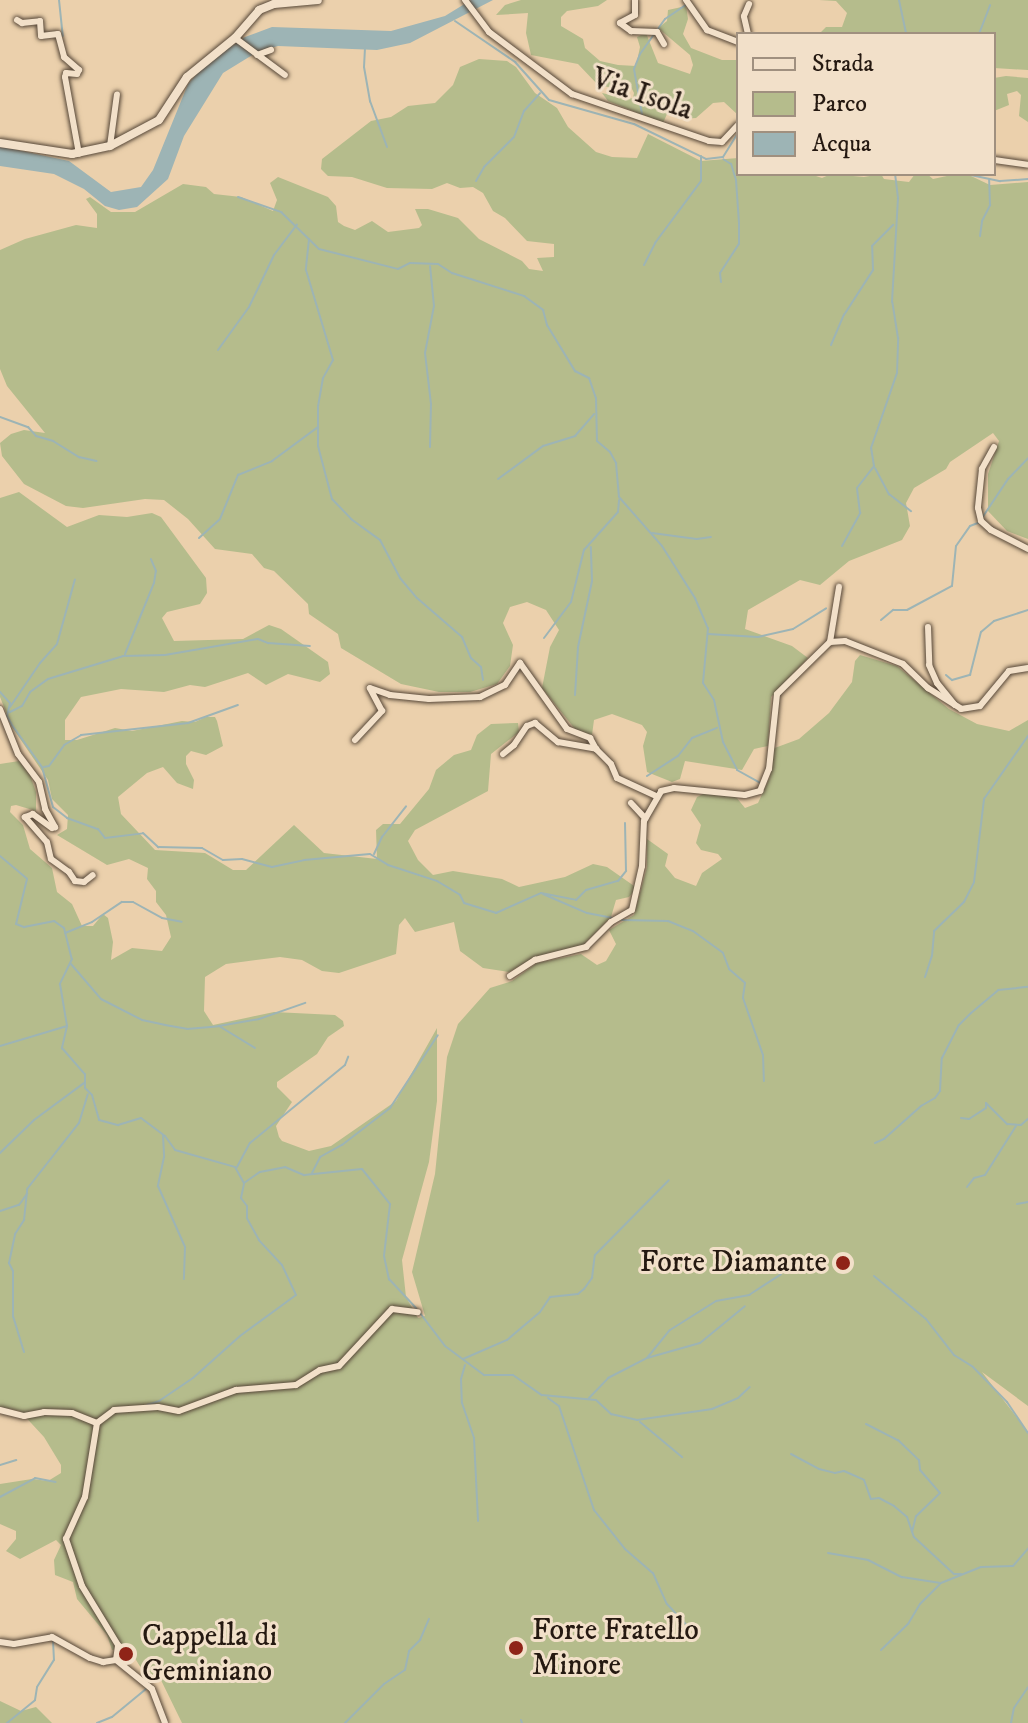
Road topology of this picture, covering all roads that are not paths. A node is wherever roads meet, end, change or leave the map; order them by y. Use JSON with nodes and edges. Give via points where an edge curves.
{"nodes":[{"id":1,"x":318,"y":0,"type":"edge"},
{"id":2,"x":635,"y":0,"type":"edge"},
{"id":3,"x":686,"y":0,"type":"edge"},
{"id":4,"x":465,"y":1,"type":"edge"},
{"id":5,"x":749,"y":4,"type":"dead end"},
{"id":6,"x":17,"y":20,"type":"dead end"},
{"id":7,"x":748,"y":32,"type":"edge"},
{"id":8,"x":236,"y":39,"type":"junction"},
{"id":9,"x":736,"y":41,"type":"edge"},
{"id":10,"x":664,"y":44,"type":"dead end"},
{"id":11,"x":271,"y":50,"type":"dead end"},
{"id":12,"x":257,"y":55,"type":"junction"},
{"id":13,"x":285,"y":75,"type":"dead end"},
{"id":14,"x":117,"y":94,"type":"dead end"},
{"id":15,"x":736,"y":127,"type":"edge"},
{"id":16,"x":0,"y":143,"type":"edge"},
{"id":17,"x":110,"y":146,"type":"junction"},
{"id":18,"x":79,"y":154,"type":"junction"},
{"id":19,"x":996,"y":160,"type":"edge"},
{"id":20,"x":1028,"y":165,"type":"edge"},
{"id":21,"x":994,"y":447,"type":"dead end"},
{"id":22,"x":1028,"y":549,"type":"edge"},
{"id":23,"x":839,"y":587,"type":"dead end"},
{"id":24,"x":928,"y":627,"type":"dead end"},
{"id":25,"x":830,"y":642,"type":"junction"},
{"id":26,"x":1028,"y":668,"type":"edge"},
{"id":27,"x":0,"y":709,"type":"edge"},
{"id":28,"x":961,"y":709,"type":"junction"},
{"id":29,"x":354,"y":730,"type":"dead end"},
{"id":30,"x":596,"y":749,"type":"junction"},
{"id":31,"x":503,"y":754,"type":"dead end"},
{"id":32,"x":656,"y":796,"type":"junction"},
{"id":33,"x":631,"y":803,"type":"dead end"},
{"id":34,"x":645,"y":818,"type":"junction"},
{"id":35,"x":93,"y":875,"type":"dead end"},
{"id":36,"x":510,"y":976,"type":"dead end"},
{"id":37,"x":418,"y":1312,"type":"dead end"},
{"id":38,"x":0,"y":1410,"type":"edge"},
{"id":39,"x":97,"y":1423,"type":"junction"},
{"id":40,"x":0,"y":1642,"type":"edge"},
{"id":41,"x":116,"y":1660,"type":"junction"},
{"id":42,"x":165,"y":1723,"type":"edge"}],
"edges":[{"from":1,"to":8,"type":"main road","via":[[264,7]]},
{"from":2,"to":10,"type":"street","via":[[635,15],[620,23],[631,31],[657,32]]},
{"from":3,"to":9,"type":"street","via":[[707,30]]},
{"from":4,"to":15,"type":"street","name":"Via Isola","via":[[489,32],[572,94],[709,141],[722,142]]},
{"from":5,"to":7,"type":"street","via":[[744,16]]},
{"from":6,"to":18,"type":"street","via":[[40,21],[41,36],[58,34],[64,57],[79,70],[65,77]]},
{"from":8,"to":12,"type":"street"},
{"from":8,"to":17,"type":"main road","via":[[187,77],[159,120]]},
{"from":11,"to":12,"type":"street"},
{"from":12,"to":13,"type":"street"},
{"from":14,"to":17,"type":"street"},
{"from":16,"to":18,"type":"main road"},
{"from":17,"to":18,"type":"main road"},
{"from":19,"to":20,"type":"street"},
{"from":21,"to":22,"type":"street","via":[[982,469],[981,521]]},
{"from":23,"to":25,"type":"street"},
{"from":24,"to":28,"type":"street","via":[[929,665],[937,683]]},
{"from":25,"to":28,"type":"street","via":[[845,641],[903,664]]},
{"from":25,"to":32,"type":"street","via":[[777,694],[769,769],[760,791],[745,795],[669,789]]},
{"from":26,"to":28,"type":"street","via":[[1009,671],[980,706]]},
{"from":27,"to":35,"type":"street","via":[[18,754],[39,782],[55,827],[33,814],[25,817],[47,842],[51,859],[75,881]]},
{"from":29,"to":30,"type":"street","via":[[356,740],[382,711],[372,687],[390,695],[480,697],[505,685],[522,663],[567,729],[590,738]]},
{"from":30,"to":31,"type":"street","via":[[558,742],[534,723]]},
{"from":30,"to":32,"type":"street","via":[[617,778]]},
{"from":32,"to":34,"type":"street"},
{"from":33,"to":34,"type":"street"},
{"from":34,"to":36,"type":"street","via":[[632,910],[586,947],[535,960]]},
{"from":37,"to":39,"type":"street","via":[[392,1309],[339,1366],[320,1370],[296,1385],[236,1390],[179,1411],[114,1410]]},
{"from":38,"to":39,"type":"street","via":[[24,1416],[72,1413]]},
{"from":39,"to":41,"type":"street","via":[[85,1497],[66,1539],[82,1586],[118,1645]]},
{"from":40,"to":41,"type":"street","via":[[52,1637],[90,1658]]},
{"from":41,"to":42,"type":"street","via":[[152,1689]]}]}
